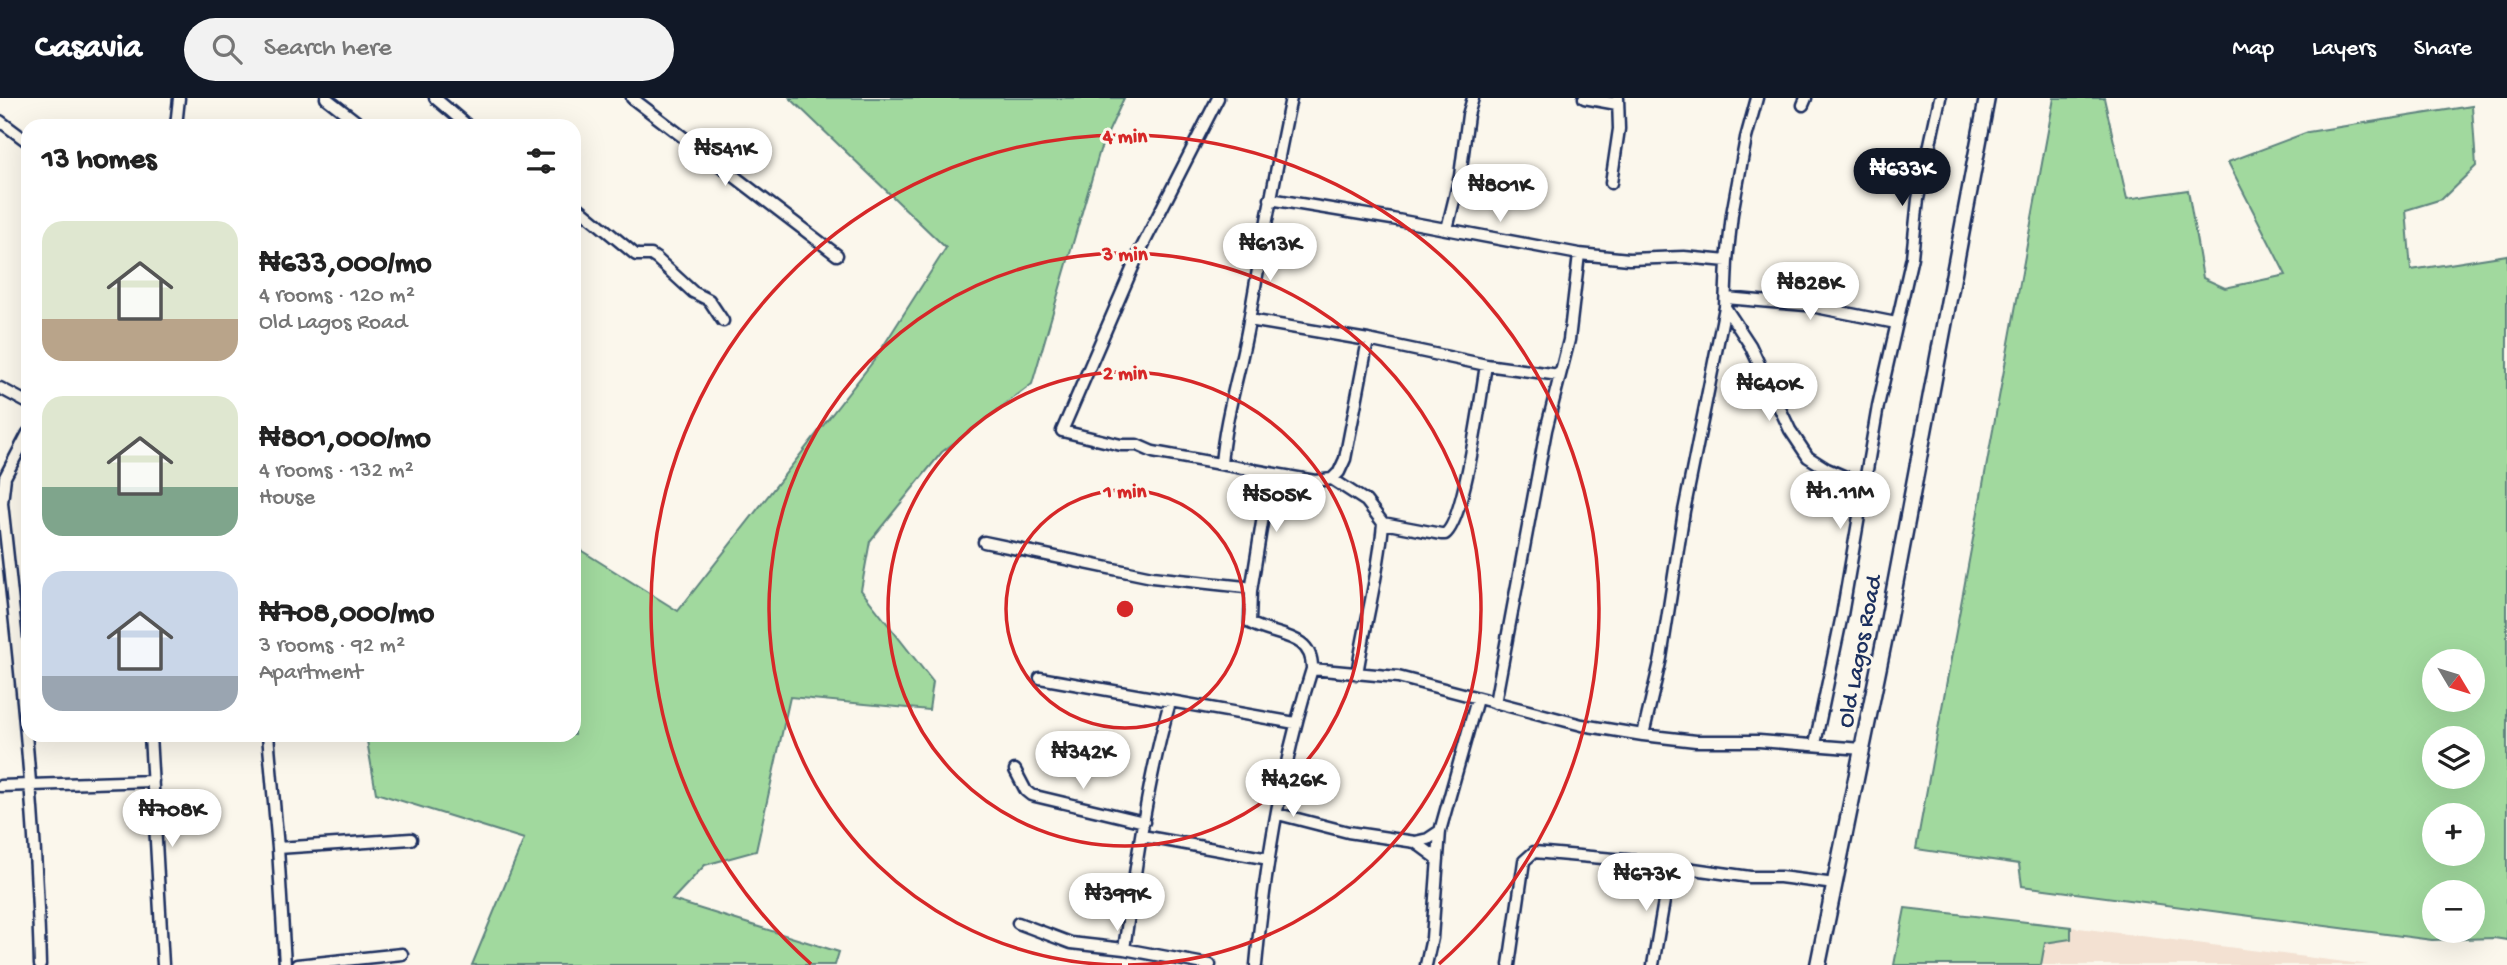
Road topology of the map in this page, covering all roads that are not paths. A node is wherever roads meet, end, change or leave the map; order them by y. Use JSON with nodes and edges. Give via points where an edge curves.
{"nodes":[{"id":1,"x":326,"y":98,"type":"edge"},
{"id":2,"x":435,"y":98,"type":"edge"},
{"id":3,"x":632,"y":98,"type":"edge"},
{"id":4,"x":1218,"y":98,"type":"edge"},
{"id":5,"x":1291,"y":98,"type":"edge"},
{"id":6,"x":1473,"y":98,"type":"edge"},
{"id":7,"x":1584,"y":98,"type":"edge"},
{"id":8,"x":1757,"y":98,"type":"edge"},
{"id":9,"x":1940,"y":98,"type":"edge"},
{"id":10,"x":1987,"y":98,"type":"edge"},
{"id":11,"x":178,"y":99,"type":"edge"},
{"id":12,"x":1617,"y":101,"type":"edge"},
{"id":13,"x":177,"y":119,"type":"edge"},
{"id":14,"x":353,"y":119,"type":"edge"},
{"id":15,"x":460,"y":119,"type":"edge"},
{"id":16,"x":1,"y":124,"type":"edge"},
{"id":17,"x":21,"y":137,"type":"edge"},
{"id":18,"x":1611,"y":183,"type":"dead end"},
{"id":19,"x":1270,"y":199,"type":"junction"},
{"id":20,"x":581,"y":210,"type":"edge"},
{"id":21,"x":1447,"y":229,"type":"junction"},
{"id":22,"x":1579,"y":254,"type":"junction"},
{"id":23,"x":837,"y":255,"type":"dead end"},
{"id":24,"x":1727,"y":261,"type":"junction"},
{"id":25,"x":1726,"y":303,"type":"junction"},
{"id":26,"x":1249,"y":320,"type":"junction"},
{"id":27,"x":723,"y":321,"type":"dead end"},
{"id":28,"x":1896,"y":323,"type":"junction"},
{"id":29,"x":1368,"y":340,"type":"junction"},
{"id":30,"x":1486,"y":365,"type":"junction"},
{"id":31,"x":1559,"y":375,"type":"junction"},
{"id":32,"x":0,"y":388,"type":"edge"},
{"id":33,"x":21,"y":399,"type":"edge"},
{"id":34,"x":21,"y":446,"type":"edge"},
{"id":35,"x":1221,"y":464,"type":"junction"},
{"id":36,"x":1270,"y":473,"type":"junction"},
{"id":37,"x":1332,"y":479,"type":"junction"},
{"id":38,"x":1864,"y":485,"type":"junction"},
{"id":39,"x":1383,"y":523,"type":"junction"},
{"id":40,"x":984,"y":542,"type":"dead end"},
{"id":41,"x":1251,"y":591,"type":"junction"},
{"id":42,"x":1312,"y":669,"type":"junction"},
{"id":43,"x":1357,"y":674,"type":"junction"},
{"id":44,"x":1040,"y":678,"type":"dead end"},
{"id":45,"x":21,"y":694,"type":"edge"},
{"id":46,"x":1477,"y":699,"type":"junction"},
{"id":47,"x":1170,"y":702,"type":"junction"},
{"id":48,"x":1495,"y":703,"type":"junction"},
{"id":49,"x":1295,"y":723,"type":"junction"},
{"id":50,"x":1643,"y":735,"type":"junction"},
{"id":51,"x":26,"y":742,"type":"edge"},
{"id":52,"x":150,"y":742,"type":"edge"},
{"id":53,"x":269,"y":742,"type":"edge"},
{"id":54,"x":1815,"y":744,"type":"junction"},
{"id":55,"x":1862,"y":749,"type":"junction"},
{"id":56,"x":1015,"y":770,"type":"dead end"},
{"id":57,"x":153,"y":780,"type":"junction"},
{"id":58,"x":30,"y":784,"type":"junction"},
{"id":59,"x":0,"y":786,"type":"edge"},
{"id":60,"x":1278,"y":814,"type":"junction"},
{"id":61,"x":1144,"y":821,"type":"junction"},
{"id":62,"x":1440,"y":831,"type":"junction"},
{"id":63,"x":1142,"y":836,"type":"junction"},
{"id":64,"x":411,"y":839,"type":"dead end"},
{"id":65,"x":1415,"y":842,"type":"junction"},
{"id":66,"x":278,"y":848,"type":"junction"},
{"id":67,"x":1269,"y":859,"type":"junction"},
{"id":68,"x":1438,"y":859,"type":"junction"},
{"id":69,"x":1670,"y":866,"type":"junction"},
{"id":70,"x":1835,"y":884,"type":"junction"},
{"id":71,"x":1018,"y":923,"type":"dead end"},
{"id":72,"x":1124,"y":949,"type":"junction"},
{"id":73,"x":402,"y":954,"type":"dead end"},
{"id":74,"x":1176,"y":962,"type":"edge"},
{"id":75,"x":40,"y":965,"type":"edge"},
{"id":76,"x":163,"y":965,"type":"edge"},
{"id":77,"x":285,"y":965,"type":"edge"},
{"id":78,"x":297,"y":965,"type":"edge"},
{"id":79,"x":1210,"y":965,"type":"edge"},
{"id":80,"x":1256,"y":965,"type":"edge"},
{"id":81,"x":1426,"y":965,"type":"edge"},
{"id":82,"x":1509,"y":965,"type":"edge"},
{"id":83,"x":1653,"y":965,"type":"edge"},
{"id":84,"x":1818,"y":965,"type":"edge"}],
"edges":[{"from":1,"to":14,"type":"street"},
{"from":2,"to":15,"type":"street"},
{"from":3,"to":23,"type":"street"},
{"from":4,"to":35,"type":"street","via":[[1139,253],[1062,431]]},
{"from":5,"to":19,"type":"street"},
{"from":6,"to":21,"type":"street"},
{"from":7,"to":12,"type":"street"},
{"from":8,"to":24,"type":"street","via":[[1732,214]]},
{"from":9,"to":28,"type":"street"},
{"from":10,"to":55,"type":"main road","name":"Old Lagos Road"},
{"from":11,"to":13,"type":"street"},
{"from":12,"to":18,"type":"street","via":[[1619,129]]},
{"from":16,"to":17,"type":"street"},
{"from":19,"to":21,"type":"street"},
{"from":19,"to":26,"type":"street"},
{"from":20,"to":27,"type":"street","via":[[636,256],[657,259],[714,305]]},
{"from":21,"to":22,"type":"street"},
{"from":22,"to":24,"type":"street"},
{"from":22,"to":31,"type":"street","via":[[1573,316]]},
{"from":24,"to":25,"type":"street"},
{"from":25,"to":28,"type":"street","via":[[1806,305]]},
{"from":25,"to":38,"type":"street","via":[[1808,457]]},
{"from":25,"to":50,"type":"street"},
{"from":26,"to":29,"type":"street"},
{"from":26,"to":35,"type":"street"},
{"from":28,"to":38,"type":"street"},
{"from":29,"to":30,"type":"street"},
{"from":29,"to":37,"type":"street","via":[[1345,459]]},
{"from":30,"to":31,"type":"street"},
{"from":30,"to":39,"type":"street","via":[[1461,501],[1451,531],[1441,534]]},
{"from":31,"to":48,"type":"street"},
{"from":32,"to":33,"type":"street"},
{"from":34,"to":45,"type":"street","via":[[5,477],[2,503]]},
{"from":35,"to":36,"type":"street"},
{"from":36,"to":37,"type":"street","via":[[1315,481]]},
{"from":36,"to":41,"type":"street"},
{"from":37,"to":39,"type":"street","via":[[1366,501]]},
{"from":38,"to":54,"type":"street"},
{"from":39,"to":43,"type":"street"},
{"from":40,"to":41,"type":"street","via":[[1152,577]]},
{"from":41,"to":42,"type":"street","via":[[1250,623],[1306,645]]},
{"from":42,"to":43,"type":"street"},
{"from":42,"to":49,"type":"street"},
{"from":43,"to":46,"type":"street","via":[[1398,677]]},
{"from":44,"to":47,"type":"street"},
{"from":46,"to":48,"type":"street"},
{"from":46,"to":62,"type":"street"},
{"from":47,"to":49,"type":"street"},
{"from":47,"to":61,"type":"street"},
{"from":48,"to":50,"type":"street"},
{"from":49,"to":60,"type":"street"},
{"from":50,"to":54,"type":"street"},
{"from":51,"to":58,"type":"street"},
{"from":52,"to":57,"type":"street"},
{"from":53,"to":66,"type":"street"},
{"from":54,"to":55,"type":"street"},
{"from":55,"to":70,"type":"main road","name":"Old Lagos Road"},
{"from":56,"to":61,"type":"street","via":[[1031,795]]},
{"from":57,"to":58,"type":"street"},
{"from":57,"to":76,"type":"street"},
{"from":58,"to":59,"type":"street"},
{"from":58,"to":75,"type":"street"},
{"from":60,"to":65,"type":"street","via":[[1348,832]]},
{"from":60,"to":67,"type":"street"},
{"from":61,"to":63,"type":"street"},
{"from":62,"to":65,"type":"street"},
{"from":62,"to":68,"type":"street"},
{"from":63,"to":67,"type":"street"},
{"from":63,"to":72,"type":"street"},
{"from":64,"to":66,"type":"street"},
{"from":65,"to":68,"type":"street"},
{"from":66,"to":77,"type":"street"},
{"from":67,"to":80,"type":"street"},
{"from":68,"to":81,"type":"street"},
{"from":69,"to":70,"type":"street"},
{"from":69,"to":82,"type":"street","via":[[1543,852],[1528,855]]},
{"from":69,"to":83,"type":"street"},
{"from":70,"to":84,"type":"main road","name":"Old Lagos Road"},
{"from":71,"to":72,"type":"street","via":[[1071,943]]},
{"from":72,"to":74,"type":"street"},
{"from":73,"to":78,"type":"street"},
{"from":74,"to":79,"type":"street"}]}
